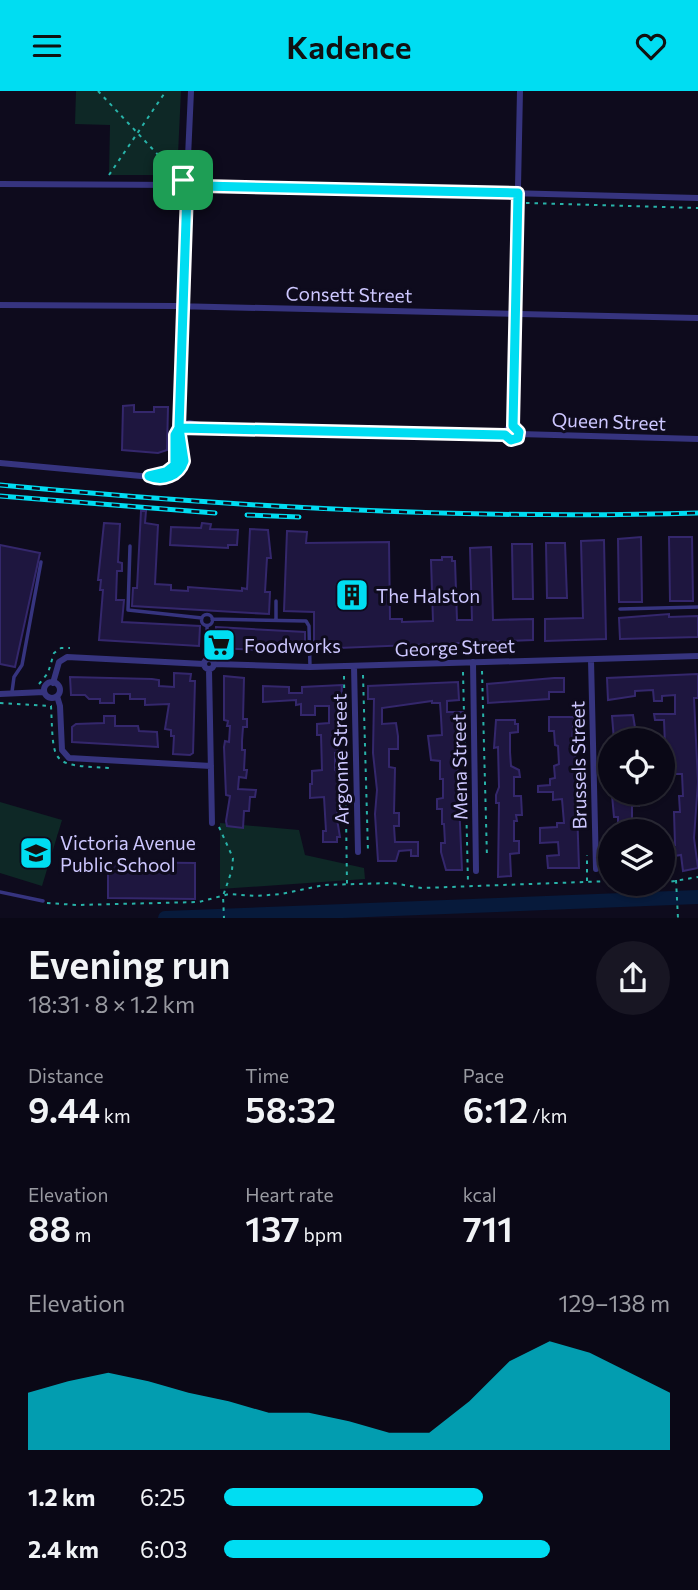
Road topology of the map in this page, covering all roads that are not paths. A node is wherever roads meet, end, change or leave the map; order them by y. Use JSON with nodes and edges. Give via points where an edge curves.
{"nodes":[{"id":1,"x":191,"y":91,"type":"edge"},
{"id":2,"x":520,"y":91,"type":"edge"},
{"id":3,"x":187,"y":179,"type":"junction"},
{"id":4,"x":0,"y":184,"type":"edge"},
{"id":5,"x":181,"y":185,"type":"junction"},
{"id":6,"x":190,"y":188,"type":"junction"},
{"id":7,"x":518,"y":193,"type":"junction"},
{"id":8,"x":698,"y":198,"type":"edge"},
{"id":9,"x":0,"y":305,"type":"edge"},
{"id":10,"x":184,"y":306,"type":"junction"},
{"id":11,"x":515,"y":314,"type":"junction"},
{"id":12,"x":698,"y":318,"type":"edge"},
{"id":13,"x":513,"y":426,"type":"junction"},
{"id":14,"x":179,"y":428,"type":"junction"},
{"id":15,"x":519,"y":434,"type":"junction"},
{"id":16,"x":505,"y":435,"type":"junction"},
{"id":17,"x":698,"y":439,"type":"edge"},
{"id":18,"x":0,"y":463,"type":"edge"},
{"id":19,"x":130,"y":546,"type":"dead end"},
{"id":20,"x":41,"y":562,"type":"dead end"},
{"id":21,"x":276,"y":601,"type":"dead end"},
{"id":22,"x":698,"y":607,"type":"edge"},
{"id":23,"x":620,"y":609,"type":"dead end"},
{"id":24,"x":202,"y":618,"type":"junction"},
{"id":25,"x":212,"y":619,"type":"junction"},
{"id":26,"x":276,"y":620,"type":"junction"},
{"id":27,"x":207,"y":625,"type":"junction"},
{"id":28,"x":698,"y":656,"type":"edge"},
{"id":29,"x":592,"y":660,"type":"junction"},
{"id":30,"x":473,"y":662,"type":"junction"},
{"id":31,"x":209,"y":664,"type":"junction"},
{"id":32,"x":354,"y":666,"type":"junction"},
{"id":33,"x":310,"y":667,"type":"junction"},
{"id":34,"x":53,"y":683,"type":"junction"},
{"id":35,"x":44,"y":692,"type":"junction"},
{"id":36,"x":0,"y":694,"type":"edge"},
{"id":37,"x":12,"y":694,"type":"junction"},
{"id":38,"x":57,"y":696,"type":"junction"},
{"id":39,"x":211,"y":766,"type":"junction"},
{"id":40,"x":212,"y":823,"type":"road end"},
{"id":41,"x":358,"y":852,"type":"dead end"},
{"id":42,"x":596,"y":869,"type":"dead end"},
{"id":43,"x":477,"y":871,"type":"dead end"},
{"id":44,"x":0,"y":892,"type":"edge"},
{"id":45,"x":43,"y":901,"type":"road end"}],
"edges":[{"from":1,"to":3,"type":"street"},
{"from":2,"to":7,"type":"street"},
{"from":3,"to":5,"type":"street"},
{"from":3,"to":6,"type":"street"},
{"from":4,"to":5,"type":"street"},
{"from":5,"to":6,"type":"street"},
{"from":6,"to":7,"type":"street"},
{"from":6,"to":10,"type":"street"},
{"from":7,"to":8,"type":"street"},
{"from":7,"to":11,"type":"street"},
{"from":9,"to":10,"type":"street","name":"Consett Street"},
{"from":10,"to":11,"type":"street","name":"Consett Street"},
{"from":10,"to":14,"type":"street"},
{"from":11,"to":12,"type":"street","name":"Consett Street"},
{"from":11,"to":13,"type":"street"},
{"from":13,"to":15,"type":"street"},
{"from":13,"to":16,"type":"street"},
{"from":14,"to":16,"type":"street","via":[[189,423]]},
{"from":14,"to":18,"type":"street","via":[[182,468],[163,478]]},
{"from":15,"to":16,"type":"street","via":[[514,440]]},
{"from":15,"to":17,"type":"street","name":"Queen Street"},
{"from":19,"to":24,"type":"lane","via":[[128,610]]},
{"from":20,"to":37,"type":"lane","via":[[22,666],[14,677]]},
{"from":21,"to":26,"type":"lane"},
{"from":22,"to":23,"type":"lane"},
{"from":24,"to":25,"type":"lane","via":[[208,615]]},
{"from":24,"to":27,"type":"lane"},
{"from":25,"to":26,"type":"lane"},
{"from":25,"to":27,"type":"lane"},
{"from":26,"to":33,"type":"lane","via":[[306,621]]},
{"from":27,"to":31,"type":"lane"},
{"from":28,"to":29,"type":"street","name":"George Street"},
{"from":29,"to":30,"type":"street","name":"George Street"},
{"from":29,"to":42,"type":"street","name":"Brussels Street"},
{"from":30,"to":32,"type":"street","name":"George Street"},
{"from":30,"to":43,"type":"street","name":"Mena Street"},
{"from":31,"to":33,"type":"street","name":"George Street"},
{"from":31,"to":34,"type":"street","name":"George Street","via":[[67,657],[59,662]]},
{"from":31,"to":39,"type":"street"},
{"from":32,"to":33,"type":"street","name":"George Street"},
{"from":32,"to":41,"type":"street","name":"Argonne Street"},
{"from":34,"to":35,"type":"street"},
{"from":34,"to":38,"type":"street","via":[[60,690]]},
{"from":35,"to":37,"type":"street"},
{"from":35,"to":38,"type":"street"},
{"from":36,"to":37,"type":"street"},
{"from":38,"to":39,"type":"street","via":[[62,750],[69,758]]},
{"from":39,"to":40,"type":"street"},
{"from":44,"to":45,"type":"lane"}]}
